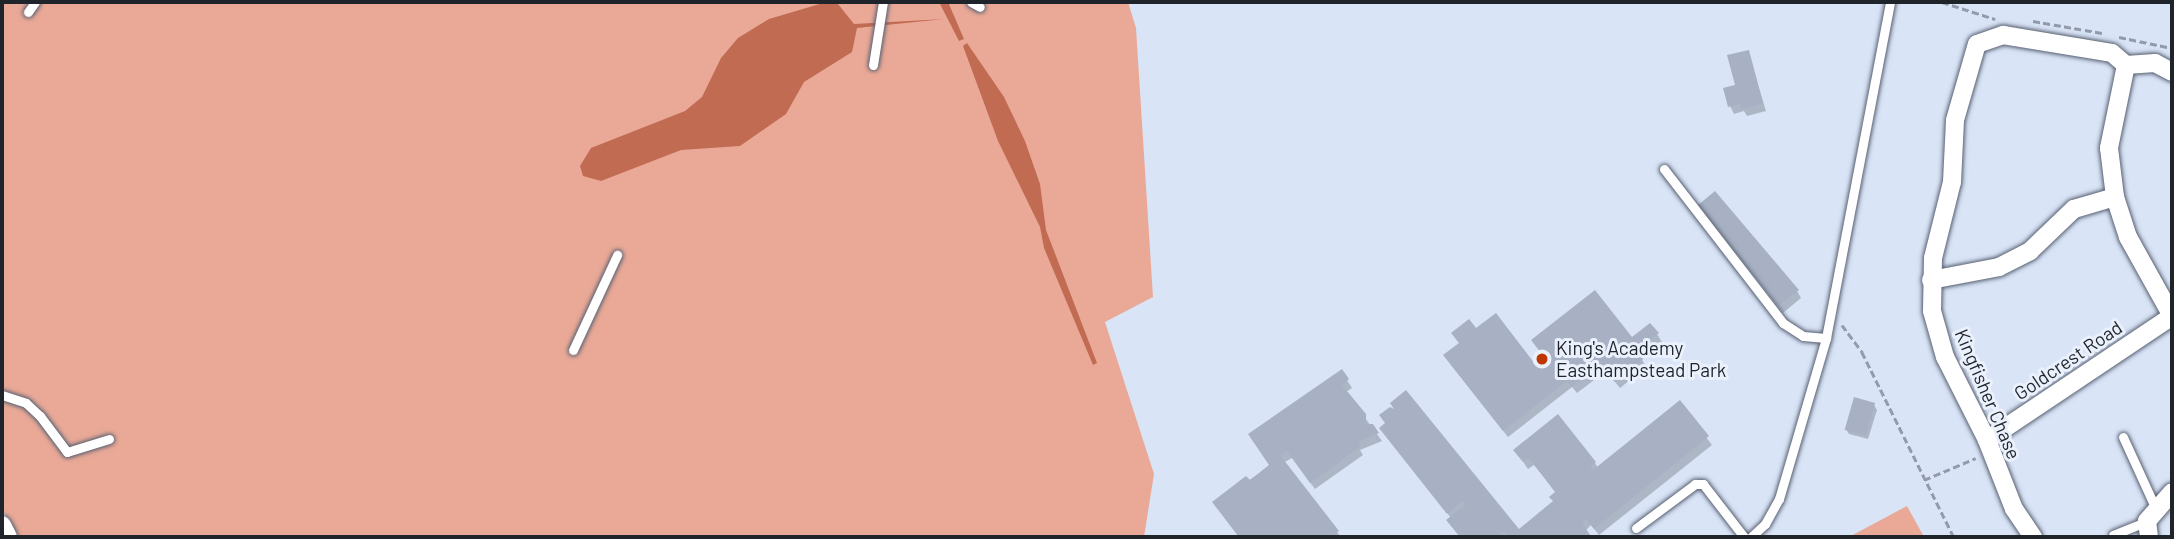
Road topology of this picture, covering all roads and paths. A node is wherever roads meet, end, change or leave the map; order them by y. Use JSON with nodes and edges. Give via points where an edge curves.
{"nodes":[{"id":1,"x":35,"y":2,"type":"edge"},
{"id":2,"x":883,"y":2,"type":"edge"},
{"id":3,"x":1890,"y":2,"type":"edge"},
{"id":4,"x":28,"y":12,"type":"dead end"},
{"id":5,"x":2129,"y":39,"type":"dead end"},
{"id":6,"x":2172,"y":48,"type":"edge"},
{"id":7,"x":873,"y":65,"type":"dead end"},
{"id":8,"x":2126,"y":65,"type":"junction"},
{"id":9,"x":2172,"y":72,"type":"edge"},
{"id":10,"x":1664,"y":169,"type":"dead end"},
{"id":11,"x":2115,"y":197,"type":"junction"},
{"id":12,"x":617,"y":255,"type":"dead end"},
{"id":13,"x":1931,"y":279,"type":"junction"},
{"id":14,"x":2172,"y":316,"type":"edge"},
{"id":15,"x":1830,"y":319,"type":"junction"},
{"id":16,"x":1826,"y":338,"type":"junction"},
{"id":17,"x":573,"y":350,"type":"dead end"},
{"id":18,"x":2,"y":395,"type":"edge"},
{"id":19,"x":2123,"y":437,"type":"dead end"},
{"id":20,"x":109,"y":439,"type":"dead end"},
{"id":21,"x":1989,"y":446,"type":"junction"},
{"id":22,"x":1924,"y":480,"type":"junction"},
{"id":23,"x":2172,"y":492,"type":"edge"},
{"id":24,"x":2151,"y":522,"type":"edge"},
{"id":25,"x":2,"y":525,"type":"edge"},
{"id":26,"x":1636,"y":528,"type":"dead end"},
{"id":27,"x":2113,"y":535,"type":"dead end"},
{"id":28,"x":8,"y":537,"type":"edge"},
{"id":29,"x":1744,"y":537,"type":"edge"},
{"id":30,"x":1751,"y":537,"type":"edge"},
{"id":31,"x":1954,"y":537,"type":"edge"},
{"id":32,"x":2033,"y":537,"type":"edge"}],
"edges":[{"from":1,"to":4,"type":"lane"},
{"from":2,"to":7,"type":"lane"},
{"from":3,"to":15,"type":"lane"},
{"from":5,"to":6,"type":"path"},
{"from":8,"to":9,"type":"street","name":"Kingfisher Chase","via":[[2155,63]]},
{"from":8,"to":11,"type":"street","via":[[2109,148]]},
{"from":8,"to":13,"type":"street","name":"Kingfisher Chase","via":[[2112,53],[2003,35],[1977,44],[1955,120],[1952,182]]},
{"from":10,"to":16,"type":"lane","via":[[1783,323],[1803,336]]},
{"from":11,"to":13,"type":"street","via":[[2074,209],[2030,251],[1999,267]]},
{"from":11,"to":14,"type":"street","via":[[2128,237]]},
{"from":12,"to":17,"type":"lane"},
{"from":13,"to":21,"type":"street","name":"Kingfisher Chase","via":[[1932,311],[1945,357]]},
{"from":14,"to":21,"type":"street","name":"Goldcrest Road"},
{"from":15,"to":16,"type":"lane"},
{"from":15,"to":22,"type":"path","via":[[1845,326],[1862,352]]},
{"from":16,"to":30,"type":"lane","via":[[1779,499],[1765,524]]},
{"from":18,"to":20,"type":"lane","via":[[26,403],[40,415],[67,452]]},
{"from":19,"to":24,"type":"lane"},
{"from":21,"to":22,"type":"path"},
{"from":21,"to":32,"type":"street","name":"Kingfisher Chase","via":[[2014,509]]},
{"from":22,"to":31,"type":"path"},
{"from":23,"to":24,"type":"street"},
{"from":24,"to":27,"type":"lane"},
{"from":25,"to":28,"type":"street"},
{"from":26,"to":29,"type":"lane","via":[[1695,484],[1703,484]]}]}
